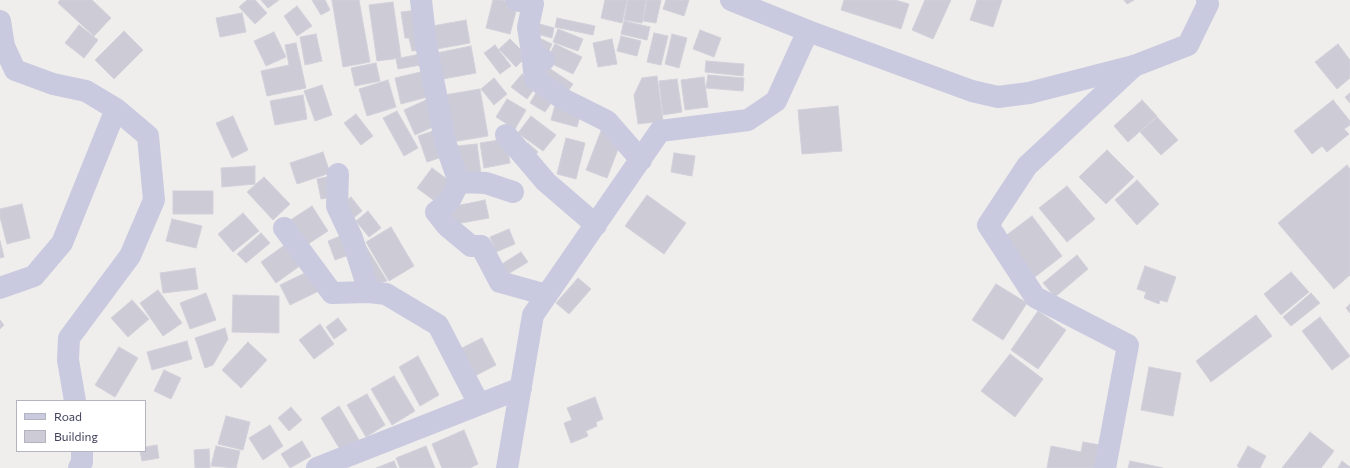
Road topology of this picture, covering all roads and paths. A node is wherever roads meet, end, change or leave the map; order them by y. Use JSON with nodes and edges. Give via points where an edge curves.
{"nodes":[{"id":1,"x":421,"y":0,"type":"edge"},
{"id":2,"x":516,"y":0,"type":"edge"},
{"id":3,"x":731,"y":0,"type":"edge"},
{"id":4,"x":1207,"y":0,"type":"edge"},
{"id":5,"x":0,"y":21,"type":"edge"},
{"id":6,"x":808,"y":31,"type":"junction"},
{"id":7,"x":1134,"y":66,"type":"junction"},
{"id":8,"x":116,"y":109,"type":"junction"},
{"id":9,"x":506,"y":135,"type":"dead end"},
{"id":10,"x":641,"y":160,"type":"junction"},
{"id":11,"x":338,"y":174,"type":"dead end"},
{"id":12,"x":459,"y":182,"type":"junction"},
{"id":13,"x":513,"y":192,"type":"dead end"},
{"id":14,"x":596,"y":224,"type":"junction"},
{"id":15,"x":284,"y":228,"type":"dead end"},
{"id":16,"x":0,"y":288,"type":"edge"},
{"id":17,"x":369,"y":292,"type":"junction"},
{"id":18,"x":547,"y":295,"type":"junction"},
{"id":19,"x":521,"y":388,"type":"junction"},
{"id":20,"x":75,"y":400,"type":"edge"},
{"id":21,"x":479,"y":404,"type":"junction"},
{"id":22,"x":82,"y":452,"type":"edge"},
{"id":23,"x":80,"y":468,"type":"edge"},
{"id":24,"x":318,"y":468,"type":"edge"},
{"id":25,"x":507,"y":468,"type":"edge"},
{"id":26,"x":1105,"y":468,"type":"edge"}],
"edges":[{"from":1,"to":12,"type":"street","via":[[426,44],[446,145]]},
{"from":2,"to":10,"type":"street","via":[[533,4],[528,27],[538,57],[535,79],[563,99],[607,121]]},
{"from":3,"to":6,"type":"street"},
{"from":4,"to":7,"type":"street","via":[[1208,4],[1188,45]]},
{"from":5,"to":8,"type":"street","via":[[4,46],[15,70],[53,84],[86,91]]},
{"from":6,"to":7,"type":"street","via":[[972,91],[998,97],[1029,93]]},
{"from":6,"to":10,"type":"street","via":[[776,101],[748,120],[660,131]]},
{"from":7,"to":26,"type":"street","via":[[1027,166],[988,224],[1035,297],[1128,345]]},
{"from":8,"to":16,"type":"street","via":[[62,243],[34,276]]},
{"from":8,"to":20,"type":"street","via":[[148,136],[154,200],[130,256],[70,338],[68,360]]},
{"from":9,"to":14,"type":"street","via":[[546,182]]},
{"from":10,"to":14,"type":"street"},
{"from":11,"to":17,"type":"street","via":[[337,206],[352,238]]},
{"from":12,"to":13,"type":"street","via":[[486,183]]},
{"from":12,"to":18,"type":"street","via":[[449,202],[436,212],[447,226],[470,246],[481,246],[500,282]]},
{"from":14,"to":18,"type":"street"},
{"from":15,"to":17,"type":"street","via":[[332,293]]},
{"from":17,"to":21,"type":"street","via":[[386,294],[438,325]]},
{"from":18,"to":19,"type":"street","via":[[533,315]]},
{"from":19,"to":21,"type":"street"},
{"from":19,"to":25,"type":"street"},
{"from":21,"to":24,"type":"street"},
{"from":22,"to":23,"type":"street"}]}
